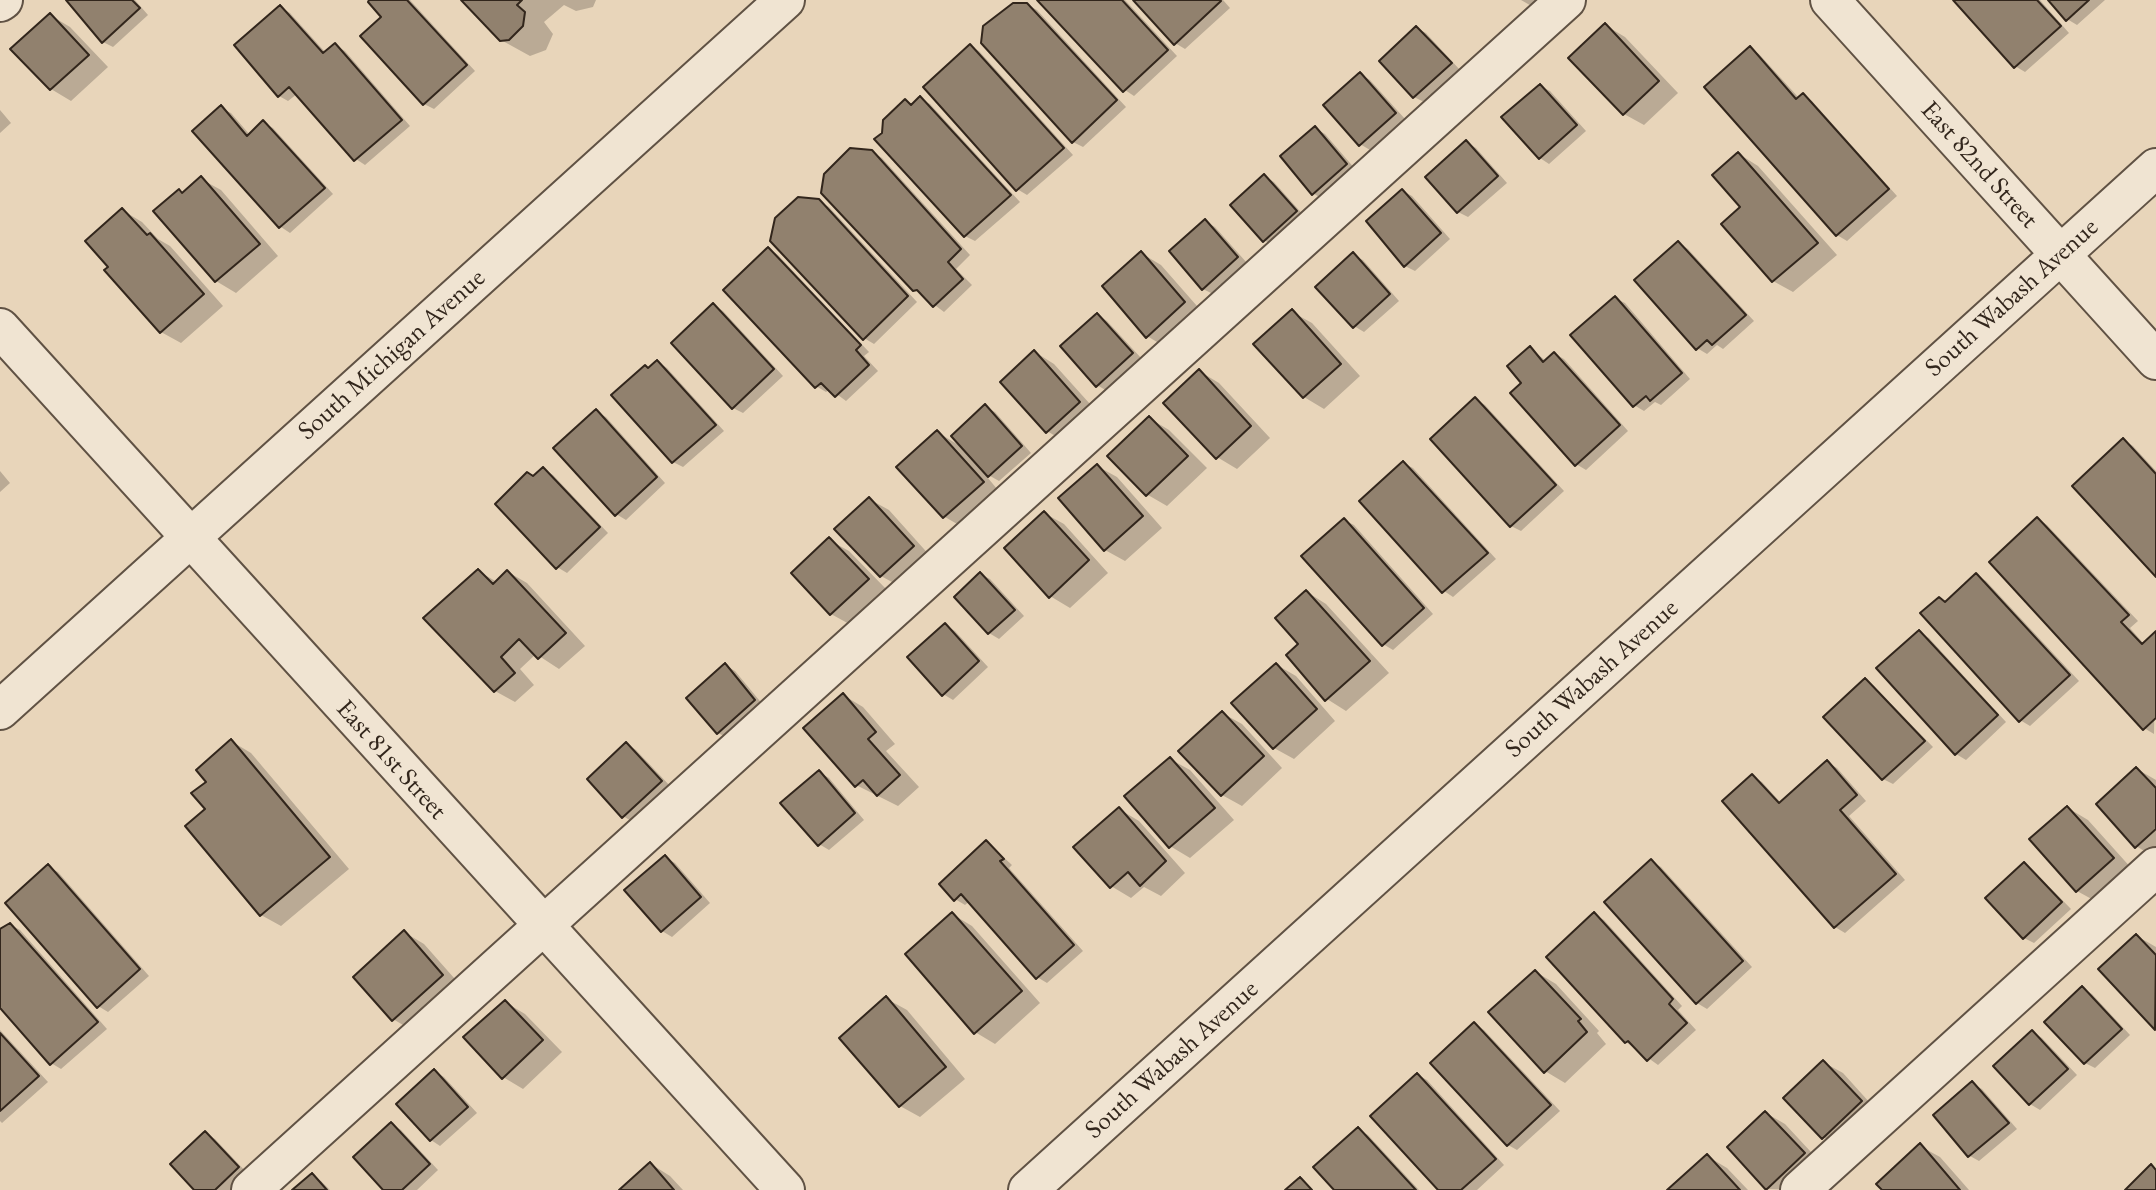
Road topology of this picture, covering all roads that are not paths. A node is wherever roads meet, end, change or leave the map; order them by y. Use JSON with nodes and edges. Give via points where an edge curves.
{"nodes":[{"id":1,"x":785,"y":0,"type":"edge"},
{"id":2,"x":1566,"y":0,"type":"edge"},
{"id":3,"x":1830,"y":0,"type":"edge"},
{"id":4,"x":2156,"y":168,"type":"edge"},
{"id":5,"x":2060,"y":254,"type":"junction"},
{"id":6,"x":0,"y":328,"type":"edge"},
{"id":7,"x":2156,"y":360,"type":"edge"},
{"id":8,"x":190,"y":539,"type":"junction"},
{"id":9,"x":0,"y":710,"type":"edge"},
{"id":10,"x":2156,"y":867,"type":"edge"},
{"id":11,"x":543,"y":925,"type":"junction"},
{"id":12,"x":251,"y":1190,"type":"edge"},
{"id":13,"x":785,"y":1190,"type":"edge"},
{"id":14,"x":1028,"y":1190,"type":"edge"},
{"id":15,"x":1800,"y":1190,"type":"edge"}],
"edges":[{"from":1,"to":8,"type":"street","name":"South Michigan Avenue"},
{"from":2,"to":11,"type":"street"},
{"from":3,"to":5,"type":"street","name":"East 82nd Street"},
{"from":4,"to":5,"type":"street","name":"South Wabash Avenue"},
{"from":5,"to":7,"type":"street","name":"East 82nd Street"},
{"from":5,"to":14,"type":"street","name":"South Wabash Avenue"},
{"from":6,"to":8,"type":"street","name":"East 81st Street"},
{"from":8,"to":9,"type":"street","name":"South Michigan Avenue"},
{"from":8,"to":11,"type":"street","name":"East 81st Street"},
{"from":10,"to":15,"type":"street"},
{"from":11,"to":12,"type":"street"},
{"from":11,"to":13,"type":"street","name":"East 81st Street"}]}
